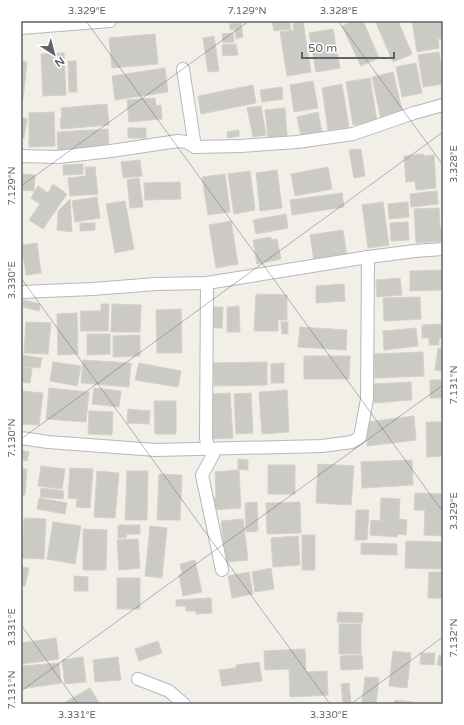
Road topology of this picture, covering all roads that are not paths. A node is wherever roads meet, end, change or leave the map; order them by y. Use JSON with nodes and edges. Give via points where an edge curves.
{"nodes":[{"id":1,"x":110,"y":21,"type":"edge"},
{"id":2,"x":21,"y":28,"type":"edge"},
{"id":3,"x":183,"y":69,"type":"dead end"},
{"id":4,"x":443,"y":105,"type":"edge"},
{"id":5,"x":195,"y":147,"type":"junction"},
{"id":6,"x":21,"y":156,"type":"edge"},
{"id":7,"x":443,"y":249,"type":"edge"},
{"id":8,"x":368,"y":257,"type":"junction"},
{"id":9,"x":207,"y":283,"type":"junction"},
{"id":10,"x":21,"y":292,"type":"edge"},
{"id":11,"x":21,"y":438,"type":"edge"},
{"id":12,"x":208,"y":448,"type":"junction"},
{"id":13,"x":222,"y":570,"type":"dead end"},
{"id":14,"x":138,"y":679,"type":"dead end"},
{"id":15,"x":184,"y":704,"type":"edge"}],
"edges":[{"from":1,"to":2,"type":"street"},
{"from":3,"to":5,"type":"street"},
{"from":4,"to":5,"type":"street","via":[[353,134],[297,142]]},
{"from":5,"to":6,"type":"street","via":[[178,140],[65,156]]},
{"from":7,"to":8,"type":"street"},
{"from":8,"to":9,"type":"street"},
{"from":8,"to":12,"type":"street","via":[[367,399],[360,437],[352,442],[322,446]]},
{"from":9,"to":10,"type":"street"},
{"from":9,"to":12,"type":"street"},
{"from":11,"to":12,"type":"street","via":[[156,450]]},
{"from":12,"to":13,"type":"street","via":[[213,455],[202,475]]},
{"from":14,"to":15,"type":"street","via":[[169,691]]}]}
